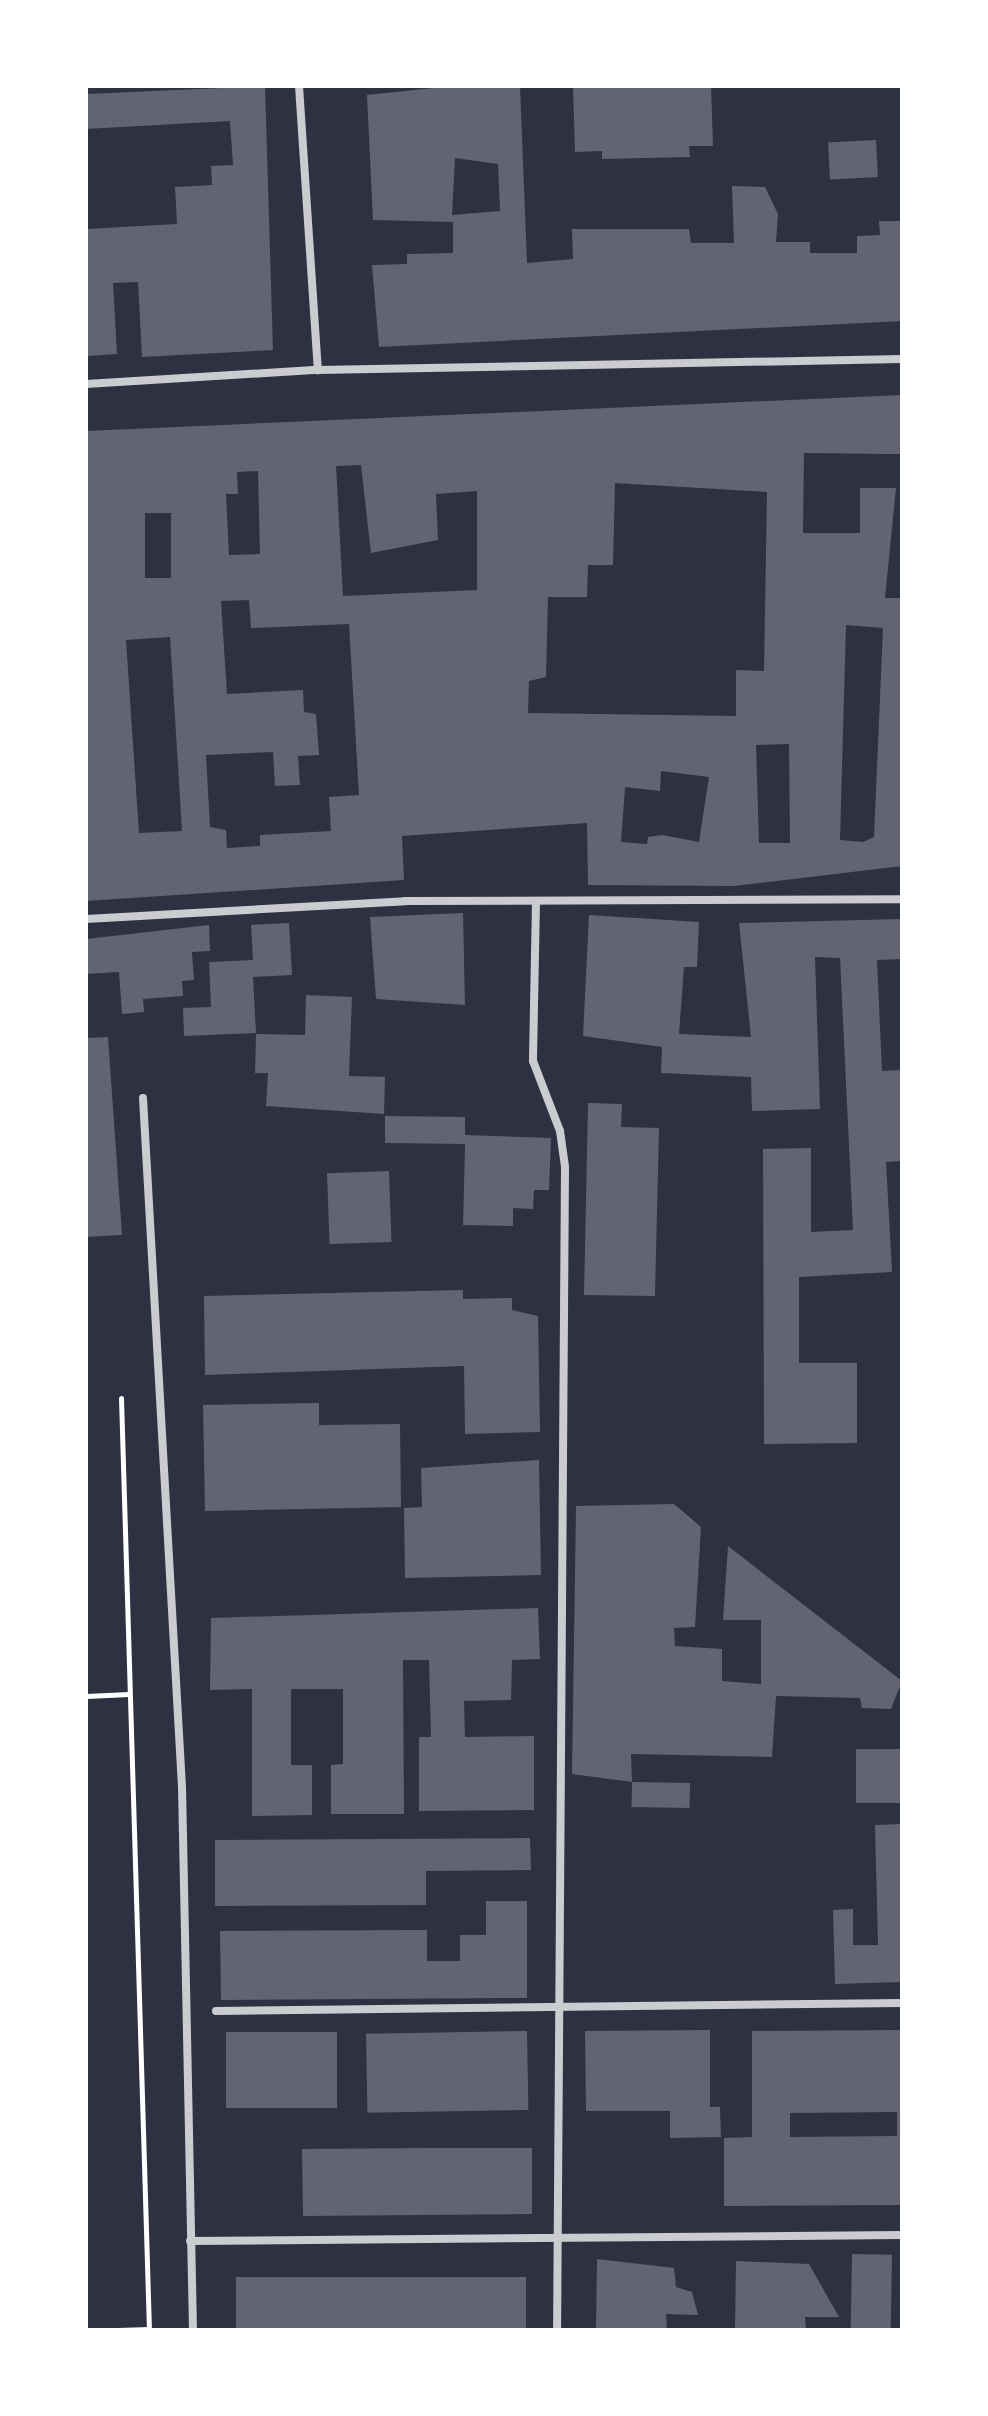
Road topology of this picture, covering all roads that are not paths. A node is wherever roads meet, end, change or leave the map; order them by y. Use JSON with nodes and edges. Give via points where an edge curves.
{"nodes":[{"id":1,"x":299,"y":86,"type":"edge"},
{"id":2,"x":902,"y":359,"type":"edge"},
{"id":3,"x":318,"y":370,"type":"junction"},
{"id":4,"x":86,"y":384,"type":"edge"},
{"id":5,"x":902,"y":899,"type":"edge"},
{"id":6,"x":536,"y":902,"type":"junction"},
{"id":7,"x":86,"y":919,"type":"edge"},
{"id":8,"x":143,"y":1098,"type":"dead end"},
{"id":9,"x":902,"y":2003,"type":"edge"},
{"id":10,"x":556,"y":2006,"type":"junction"},
{"id":11,"x":216,"y":2011,"type":"dead end"},
{"id":12,"x":557,"y":2234,"type":"junction"},
{"id":13,"x":902,"y":2235,"type":"edge"},
{"id":14,"x":190,"y":2241,"type":"junction"},
{"id":15,"x":193,"y":2330,"type":"edge"},
{"id":16,"x":557,"y":2330,"type":"edge"}],
"edges":[{"from":1,"to":3,"type":"street"},
{"from":2,"to":3,"type":"street"},
{"from":3,"to":4,"type":"street"},
{"from":5,"to":6,"type":"street"},
{"from":6,"to":7,"type":"street"},
{"from":6,"to":10,"type":"street","via":[[533,1061],[560,1131],[565,1167]]},
{"from":8,"to":14,"type":"street","via":[[182,1787]]},
{"from":9,"to":10,"type":"street"},
{"from":10,"to":11,"type":"street"},
{"from":10,"to":12,"type":"street"},
{"from":12,"to":13,"type":"street"},
{"from":12,"to":14,"type":"street"},
{"from":12,"to":16,"type":"street"},
{"from":14,"to":15,"type":"street"}]}
